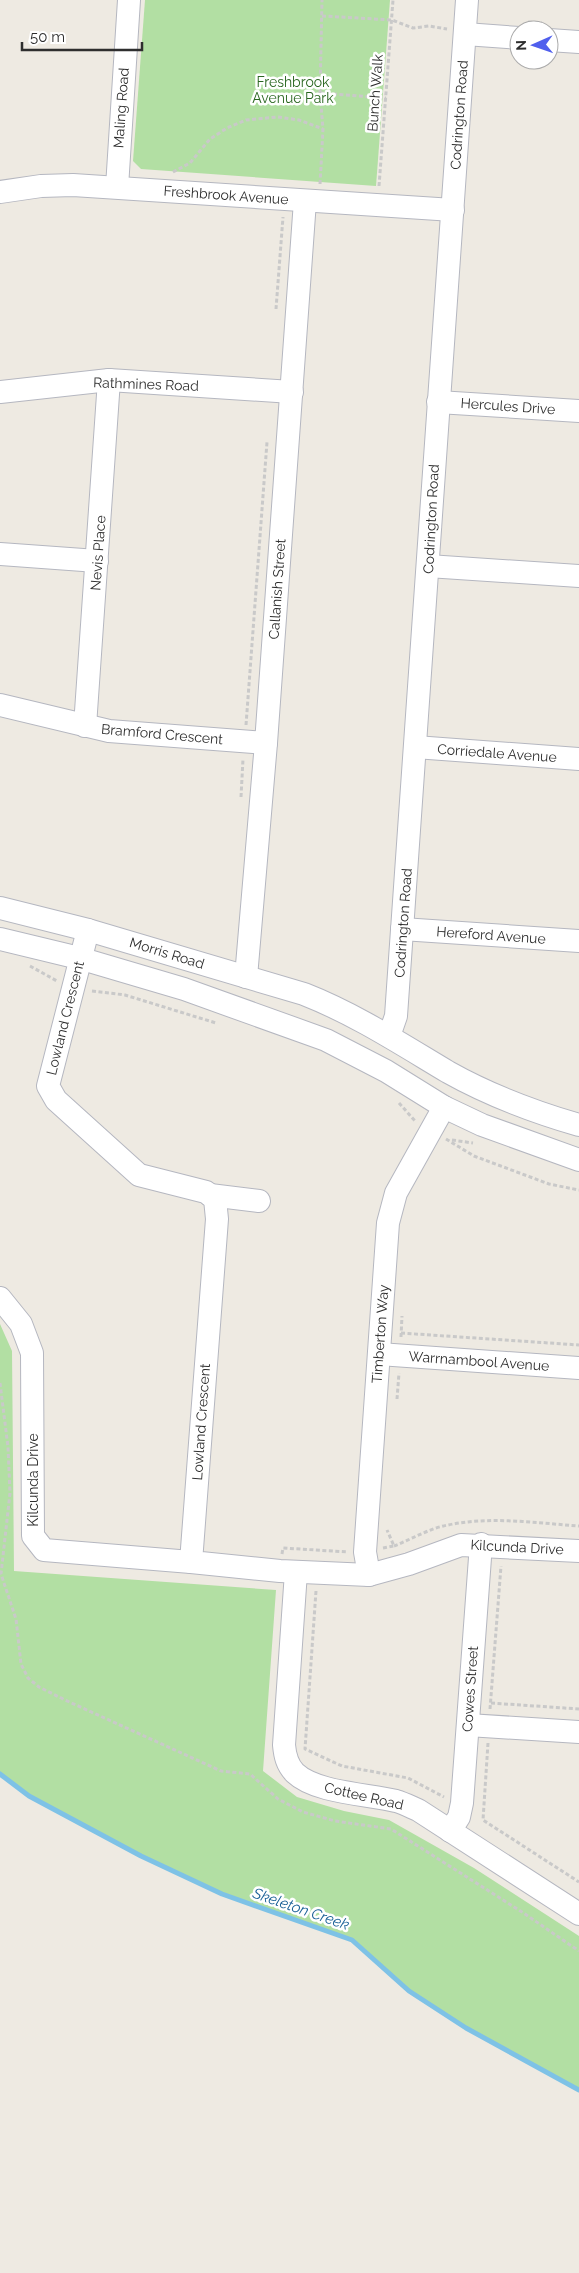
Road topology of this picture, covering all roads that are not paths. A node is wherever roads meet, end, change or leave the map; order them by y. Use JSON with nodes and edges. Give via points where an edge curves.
{"nodes":[{"id":1,"x":129,"y":0,"type":"edge"},
{"id":2,"x":466,"y":16,"type":"edge"},
{"id":3,"x":509,"y":34,"type":"edge"},
{"id":4,"x":559,"y":41,"type":"edge"},
{"id":5,"x":579,"y":42,"type":"edge"},
{"id":6,"x":116,"y":187,"type":"junction"},
{"id":7,"x":0,"y":192,"type":"edge"},
{"id":8,"x":313,"y":201,"type":"junction"},
{"id":9,"x":453,"y":210,"type":"junction"},
{"id":10,"x":109,"y":380,"type":"junction"},
{"id":11,"x":0,"y":392,"type":"edge"},
{"id":12,"x":292,"y":392,"type":"junction"},
{"id":13,"x":438,"y":402,"type":"junction"},
{"id":14,"x":579,"y":411,"type":"edge"},
{"id":15,"x":0,"y":554,"type":"edge"},
{"id":16,"x":97,"y":561,"type":"junction"},
{"id":17,"x":428,"y":566,"type":"junction"},
{"id":18,"x":579,"y":576,"type":"edge"},
{"id":19,"x":0,"y":705,"type":"edge"},
{"id":20,"x":85,"y":726,"type":"junction"},
{"id":21,"x":266,"y":743,"type":"junction"},
{"id":22,"x":416,"y":747,"type":"junction"},
{"id":23,"x":579,"y":759,"type":"edge"},
{"id":24,"x":0,"y":908,"type":"edge"},
{"id":25,"x":402,"y":928,"type":"junction"},
{"id":26,"x":88,"y":930,"type":"junction"},
{"id":27,"x":0,"y":939,"type":"edge"},
{"id":28,"x":579,"y":941,"type":"edge"},
{"id":29,"x":79,"y":958,"type":"junction"},
{"id":30,"x":246,"y":977,"type":"junction"},
{"id":31,"x":332,"y":1005,"type":"junction"},
{"id":32,"x":389,"y":1036,"type":"junction"},
{"id":33,"x":326,"y":1040,"type":"junction"},
{"id":34,"x":444,"y":1106,"type":"junction"},
{"id":35,"x":579,"y":1125,"type":"edge"},
{"id":36,"x":579,"y":1160,"type":"edge"},
{"id":37,"x":210,"y":1195,"type":"junction"},
{"id":38,"x":258,"y":1201,"type":"dead end"},
{"id":39,"x":0,"y":1298,"type":"edge"},
{"id":40,"x":379,"y":1354,"type":"junction"},
{"id":41,"x":579,"y":1368,"type":"edge"},
{"id":42,"x":481,"y":1544,"type":"junction"},
{"id":43,"x":579,"y":1551,"type":"edge"},
{"id":44,"x":191,"y":1562,"type":"junction"},
{"id":45,"x":288,"y":1572,"type":"junction"},
{"id":46,"x":369,"y":1575,"type":"junction"},
{"id":47,"x":468,"y":1725,"type":"junction"},
{"id":48,"x":579,"y":1732,"type":"edge"},
{"id":49,"x":450,"y":1831,"type":"junction"},
{"id":50,"x":579,"y":1914,"type":"edge"}],
"edges":[{"from":1,"to":6,"type":"street","name":"Maling Road"},
{"from":2,"to":3,"type":"street"},
{"from":2,"to":9,"type":"street","name":"Codrington Road"},
{"from":4,"to":5,"type":"street"},
{"from":6,"to":7,"type":"street","name":"Freshbrook Avenue","via":[[41,186]]},
{"from":6,"to":8,"type":"street","name":"Freshbrook Avenue"},
{"from":8,"to":9,"type":"street","name":"Freshbrook Avenue"},
{"from":8,"to":12,"type":"street","name":"Callanish Street"},
{"from":9,"to":13,"type":"street","name":"Codrington Road"},
{"from":10,"to":11,"type":"street","name":"Rathmines Road"},
{"from":10,"to":12,"type":"street","name":"Rathmines Road"},
{"from":10,"to":16,"type":"street","name":"Nevis Place"},
{"from":12,"to":21,"type":"street","name":"Callanish Street"},
{"from":13,"to":14,"type":"street","name":"Hercules Drive"},
{"from":13,"to":17,"type":"street","name":"Codrington Road"},
{"from":15,"to":16,"type":"street"},
{"from":16,"to":20,"type":"street","name":"Nevis Place"},
{"from":17,"to":18,"type":"street"},
{"from":17,"to":22,"type":"street","name":"Codrington Road"},
{"from":19,"to":20,"type":"street","name":"Bramford Crescent"},
{"from":20,"to":21,"type":"street","name":"Bramford Crescent","via":[[120,733]]},
{"from":21,"to":30,"type":"street","name":"Callanish Street"},
{"from":22,"to":23,"type":"street","name":"Corriedale Avenue"},
{"from":22,"to":25,"type":"street","name":"Codrington Road"},
{"from":24,"to":26,"type":"street","name":"Morris Road"},
{"from":25,"to":28,"type":"street","name":"Hereford Avenue"},
{"from":25,"to":32,"type":"street","name":"Codrington Road","via":[[396,1016]]},
{"from":26,"to":29,"type":"street","name":"Lowland Crescent"},
{"from":26,"to":30,"type":"street","name":"Morris Road"},
{"from":27,"to":29,"type":"street"},
{"from":29,"to":33,"type":"street","via":[[184,989]]},
{"from":29,"to":37,"type":"street","name":"Lowland Crescent","via":[[48,1086],[56,1100],[139,1175]]},
{"from":30,"to":31,"type":"street","name":"Morris Road"},
{"from":31,"to":32,"type":"street","name":"Morris Road"},
{"from":31,"to":33,"type":"street"},
{"from":32,"to":35,"type":"street","name":"Morris Road","via":[[450,1073],[505,1100]]},
{"from":33,"to":34,"type":"street"},
{"from":34,"to":36,"type":"street","via":[[482,1125]]},
{"from":34,"to":40,"type":"street","name":"Timberton Way","via":[[396,1193],[388,1223]]},
{"from":37,"to":38,"type":"street","name":"Lowland Crescent"},
{"from":37,"to":44,"type":"street","name":"Lowland Crescent","via":[[215,1199],[217,1219]]},
{"from":39,"to":44,"type":"street","name":"Kilcunda Drive","via":[[21,1324],[32,1353],[33,1536],[44,1550]]},
{"from":40,"to":41,"type":"street","name":"Warrnambool Avenue"},
{"from":40,"to":46,"type":"street","name":"Timberton Way","via":[[365,1552]]},
{"from":42,"to":43,"type":"street","name":"Kilcunda Drive"},
{"from":42,"to":46,"type":"street","name":"Kilcunda Drive","via":[[461,1545]]},
{"from":42,"to":47,"type":"street","name":"Cowes Street"},
{"from":44,"to":45,"type":"street"},
{"from":45,"to":46,"type":"street","name":"Kilcunda Drive"},
{"from":45,"to":49,"type":"street","name":"Cottee Road","via":[[284,1745],[289,1766],[296,1774],[324,1787],[398,1802],[418,1810]]},
{"from":47,"to":48,"type":"street"},
{"from":47,"to":49,"type":"street","name":"Cowes Street","via":[[461,1808]]},
{"from":49,"to":50,"type":"street","name":"Cottee Road"}]}
